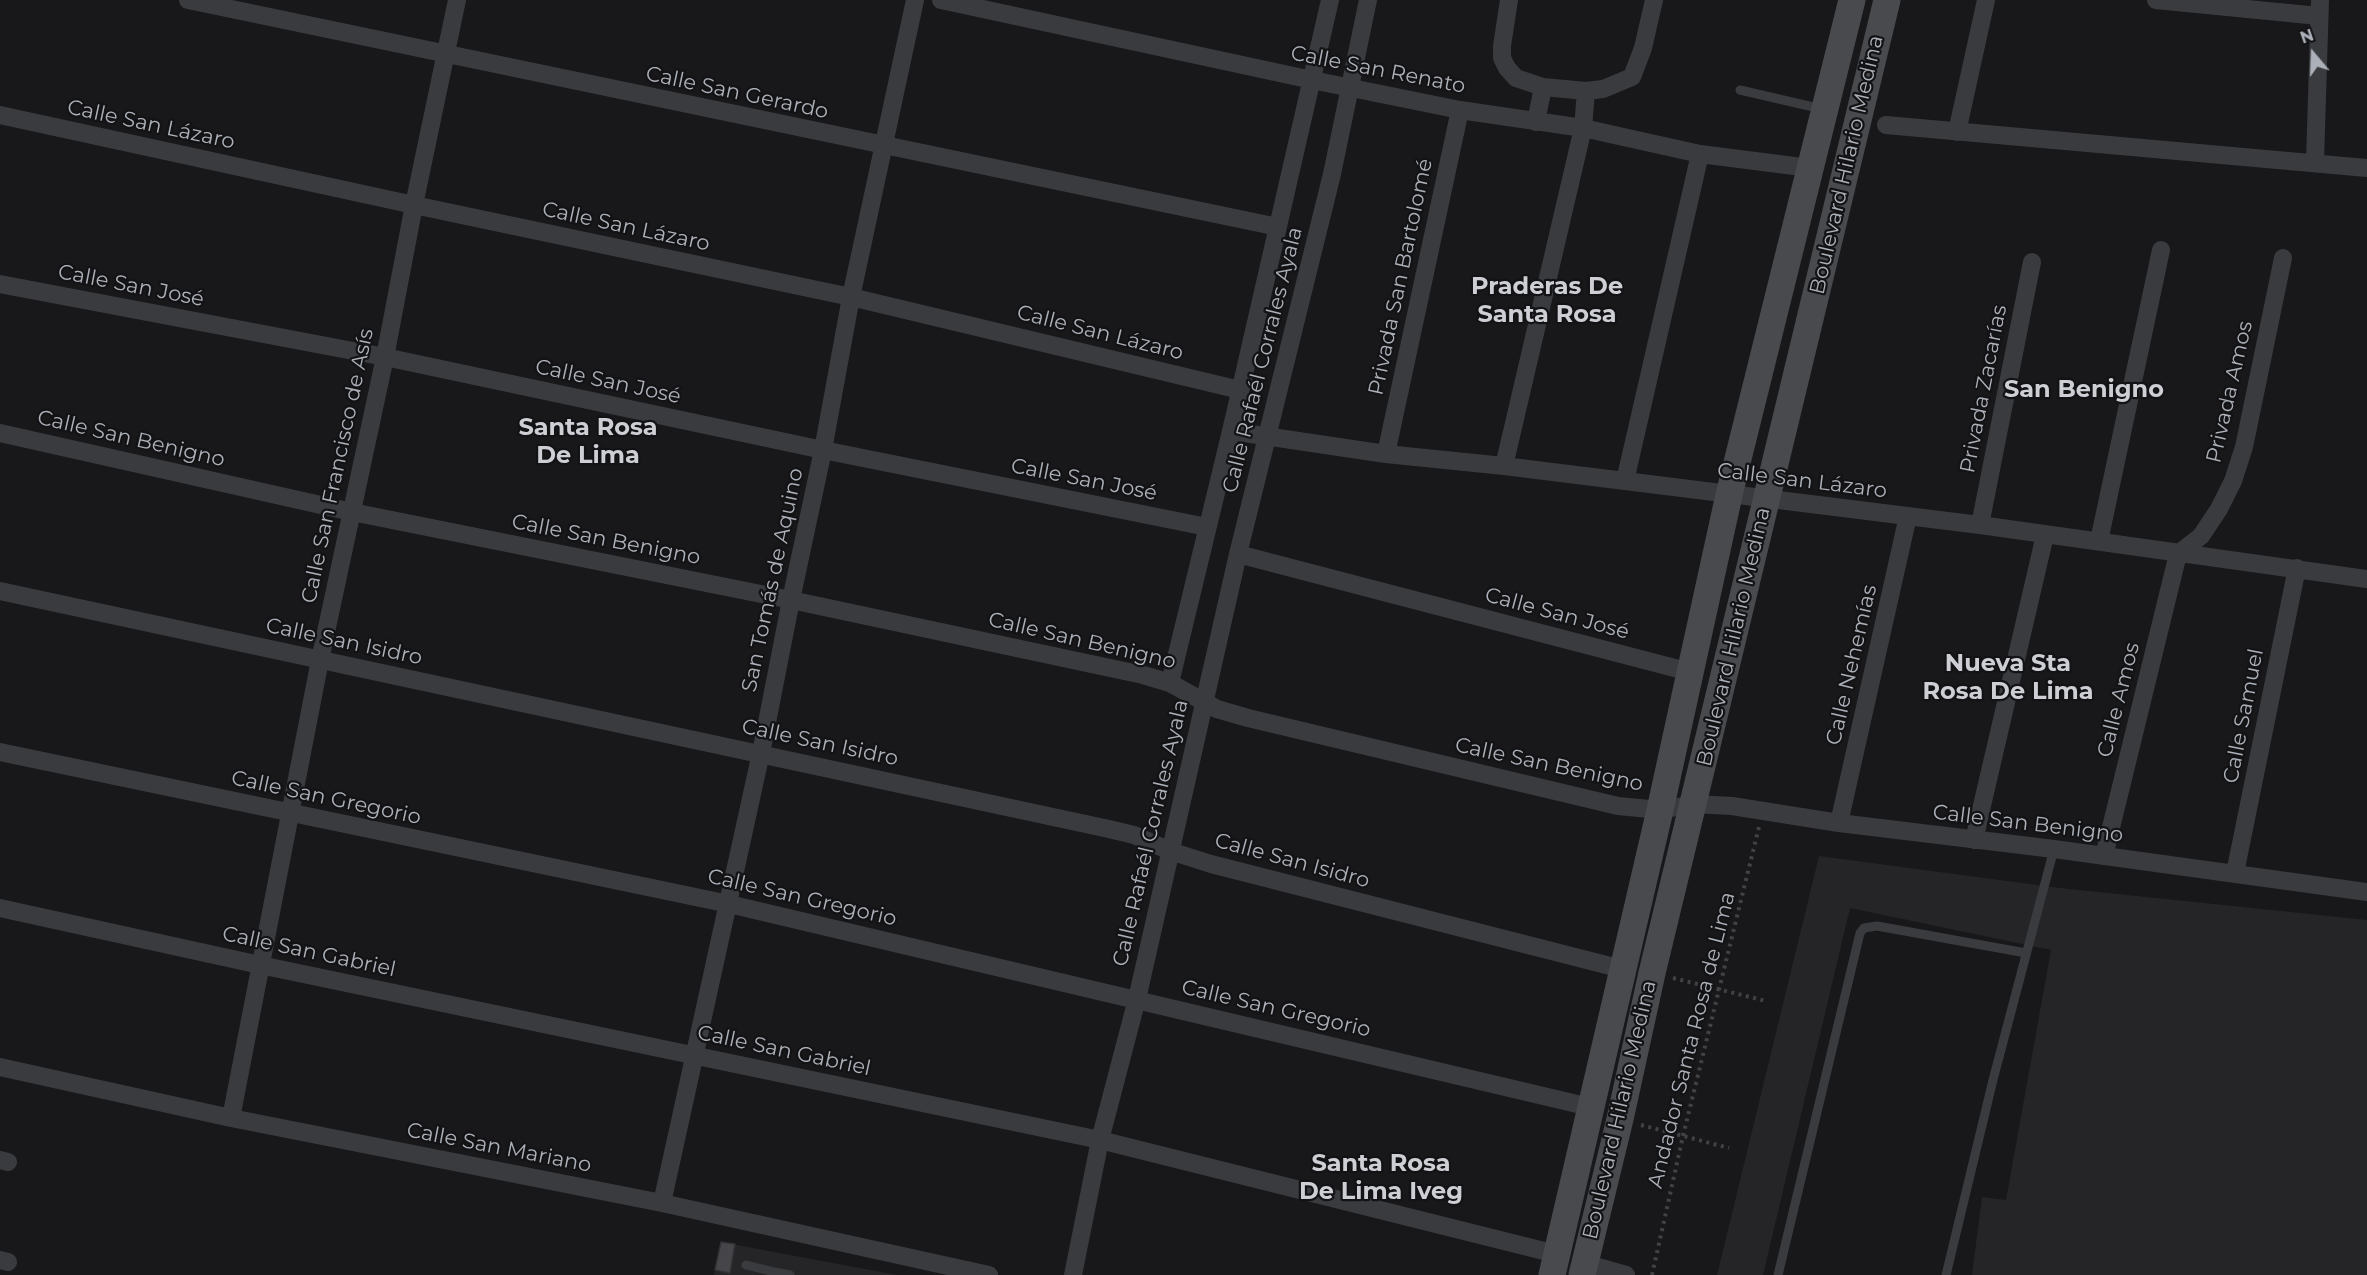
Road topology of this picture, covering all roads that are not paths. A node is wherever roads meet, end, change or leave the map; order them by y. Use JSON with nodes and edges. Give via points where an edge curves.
{"nodes":[{"id":1,"x":188,"y":0,"type":"edge"},
{"id":2,"x":457,"y":0,"type":"edge"},
{"id":3,"x":915,"y":0,"type":"edge"},
{"id":4,"x":941,"y":0,"type":"edge"},
{"id":5,"x":1329,"y":0,"type":"edge"},
{"id":6,"x":1368,"y":0,"type":"edge"},
{"id":7,"x":1509,"y":0,"type":"edge"},
{"id":8,"x":1654,"y":0,"type":"edge"},
{"id":9,"x":1852,"y":0,"type":"edge"},
{"id":10,"x":1887,"y":0,"type":"edge"},
{"id":11,"x":1986,"y":0,"type":"edge"},
{"id":12,"x":2156,"y":0,"type":"edge"},
{"id":13,"x":2320,"y":8,"type":"edge"},
{"id":14,"x":446,"y":55,"type":"junction"},
{"id":15,"x":1312,"y":80,"type":"junction"},
{"id":16,"x":1351,"y":87,"type":"junction"},
{"id":17,"x":1543,"y":87,"type":"junction"},
{"id":18,"x":1740,"y":90,"type":"dead end"},
{"id":19,"x":1586,"y":91,"type":"junction"},
{"id":20,"x":1460,"y":110,"type":"junction"},
{"id":21,"x":1824,"y":110,"type":"junction"},
{"id":22,"x":0,"y":115,"type":"edge"},
{"id":23,"x":1536,"y":122,"type":"junction"},
{"id":24,"x":1886,"y":125,"type":"dead end"},
{"id":25,"x":1583,"y":128,"type":"junction"},
{"id":26,"x":1957,"y":132,"type":"junction"},
{"id":27,"x":884,"y":147,"type":"junction"},
{"id":28,"x":1700,"y":154,"type":"junction"},
{"id":29,"x":2314,"y":162,"type":"junction"},
{"id":30,"x":1810,"y":168,"type":"junction"},
{"id":31,"x":2367,"y":168,"type":"edge"},
{"id":32,"x":414,"y":206,"type":"junction"},
{"id":33,"x":1278,"y":227,"type":"junction"},
{"id":34,"x":2161,"y":250,"type":"dead end"},
{"id":35,"x":2283,"y":258,"type":"dead end"},
{"id":36,"x":2032,"y":262,"type":"dead end"},
{"id":37,"x":0,"y":284,"type":"edge"},
{"id":38,"x":851,"y":297,"type":"junction"},
{"id":39,"x":385,"y":357,"type":"junction"},
{"id":40,"x":1240,"y":390,"type":"junction"},
{"id":41,"x":1231,"y":431,"type":"junction"},
{"id":42,"x":0,"y":433,"type":"edge"},
{"id":43,"x":1267,"y":437,"type":"junction"},
{"id":44,"x":823,"y":450,"type":"junction"},
{"id":45,"x":1386,"y":454,"type":"junction"},
{"id":46,"x":1504,"y":466,"type":"junction"},
{"id":47,"x":1625,"y":481,"type":"junction"},
{"id":48,"x":1729,"y":495,"type":"junction"},
{"id":49,"x":1767,"y":499,"type":"junction"},
{"id":50,"x":352,"y":512,"type":"junction"},
{"id":51,"x":1908,"y":516,"type":"junction"},
{"id":52,"x":1980,"y":525,"type":"junction"},
{"id":53,"x":1207,"y":527,"type":"junction"},
{"id":54,"x":2045,"y":535,"type":"junction"},
{"id":55,"x":2099,"y":541,"type":"junction"},
{"id":56,"x":1238,"y":554,"type":"junction"},
{"id":57,"x":2178,"y":554,"type":"junction"},
{"id":58,"x":2297,"y":568,"type":"junction"},
{"id":59,"x":2367,"y":579,"type":"edge"},
{"id":60,"x":0,"y":591,"type":"edge"},
{"id":61,"x":791,"y":600,"type":"junction"},
{"id":62,"x":320,"y":660,"type":"junction"},
{"id":63,"x":1690,"y":672,"type":"junction"},
{"id":64,"x":1170,"y":683,"type":"junction"},
{"id":65,"x":1204,"y":702,"type":"junction"},
{"id":66,"x":0,"y":752,"type":"edge"},
{"id":67,"x":762,"y":753,"type":"junction"},
{"id":68,"x":1694,"y":804,"type":"junction"},
{"id":69,"x":1660,"y":810,"type":"junction"},
{"id":70,"x":290,"y":814,"type":"junction"},
{"id":71,"x":1839,"y":823,"type":"junction"},
{"id":72,"x":1974,"y":840,"type":"junction"},
{"id":73,"x":2054,"y":849,"type":"junction"},
{"id":74,"x":1170,"y":851,"type":"junction"},
{"id":75,"x":2103,"y":856,"type":"junction"},
{"id":76,"x":2235,"y":873,"type":"junction"},
{"id":77,"x":2367,"y":892,"type":"edge"},
{"id":78,"x":729,"y":904,"type":"junction"},
{"id":79,"x":0,"y":908,"type":"edge"},
{"id":80,"x":2026,"y":953,"type":"junction"},
{"id":81,"x":260,"y":965,"type":"junction"},
{"id":82,"x":1622,"y":969,"type":"junction"},
{"id":83,"x":1137,"y":999,"type":"junction"},
{"id":84,"x":696,"y":1055,"type":"junction"},
{"id":85,"x":0,"y":1067,"type":"edge"},
{"id":86,"x":1590,"y":1107,"type":"junction"},
{"id":87,"x":231,"y":1118,"type":"junction"},
{"id":88,"x":1100,"y":1140,"type":"junction"},
{"id":89,"x":662,"y":1203,"type":"junction"},
{"id":90,"x":1554,"y":1264,"type":"edge"},
{"id":91,"x":746,"y":1265,"type":"dead end"},
{"id":92,"x":1583,"y":1269,"type":"edge"},
{"id":93,"x":775,"y":1274,"type":"edge"},
{"id":94,"x":790,"y":1275,"type":"edge"},
{"id":95,"x":989,"y":1275,"type":"edge"},
{"id":96,"x":1073,"y":1275,"type":"edge"},
{"id":97,"x":1626,"y":1275,"type":"edge"},
{"id":98,"x":1778,"y":1275,"type":"edge"},
{"id":99,"x":1946,"y":1275,"type":"edge"}],
"edges":[{"from":1,"to":14,"type":"street","name":"Calle San Gerardo"},
{"from":2,"to":14,"type":"street","name":"Calle San Francisco de Asís"},
{"from":3,"to":27,"type":"street","name":"San Tomás de Aquino"},
{"from":4,"to":15,"type":"street","name":"Calle San Renato"},
{"from":5,"to":15,"type":"street","name":"Calle Rafaél Corrales Ayala"},
{"from":6,"to":16,"type":"street","name":"Calle Rafaél Corrales Ayala"},
{"from":7,"to":17,"type":"street","via":[[1502,58],[1516,78]]},
{"from":8,"to":19,"type":"street","via":[[1632,77],[1618,85]]},
{"from":9,"to":21,"type":"main road","name":"Boulevard Hilario Medina"},
{"from":10,"to":49,"type":"main road","name":"Boulevard Hilario Medina"},
{"from":11,"to":26,"type":"street"},
{"from":12,"to":13,"type":"street"},
{"from":13,"to":29,"type":"street"},
{"from":14,"to":27,"type":"street","name":"Calle San Gerardo"},
{"from":14,"to":32,"type":"street","name":"Calle San Francisco de Asís"},
{"from":15,"to":16,"type":"street","name":"Calle San Renato"},
{"from":15,"to":33,"type":"street","name":"Calle Rafaél Corrales Ayala"},
{"from":16,"to":20,"type":"street","name":"Calle San Renato"},
{"from":16,"to":43,"type":"street","name":"Calle Rafaél Corrales Ayala"},
{"from":17,"to":19,"type":"street"},
{"from":17,"to":23,"type":"street"},
{"from":18,"to":21,"type":"lane"},
{"from":19,"to":25,"type":"street"},
{"from":20,"to":23,"type":"street","name":"Calle San Renato"},
{"from":20,"to":45,"type":"street","name":"Privada San Bartolomé"},
{"from":21,"to":30,"type":"main road","name":"Boulevard Hilario Medina"},
{"from":22,"to":32,"type":"street","name":"Calle San Lázaro"},
{"from":23,"to":25,"type":"street","name":"Calle San Renato"},
{"from":24,"to":26,"type":"street"},
{"from":25,"to":28,"type":"street","name":"Calle San Renato"},
{"from":25,"to":46,"type":"street"},
{"from":26,"to":29,"type":"street"},
{"from":27,"to":33,"type":"street","name":"Calle San Gerardo"},
{"from":27,"to":38,"type":"street","name":"San Tomás de Aquino"},
{"from":28,"to":30,"type":"street","name":"Calle San Renato"},
{"from":28,"to":47,"type":"street"},
{"from":29,"to":31,"type":"street"},
{"from":30,"to":48,"type":"main road","name":"Boulevard Hilario Medina"},
{"from":32,"to":38,"type":"street","name":"Calle San Lázaro"},
{"from":32,"to":39,"type":"street","name":"Calle San Francisco de Asís"},
{"from":33,"to":40,"type":"street","name":"Calle Rafaél Corrales Ayala"},
{"from":34,"to":55,"type":"street"},
{"from":35,"to":57,"type":"street","name":"Privada Amos","via":[[2244,447],[2233,482],[2200,536]]},
{"from":36,"to":52,"type":"street","name":"Privada Zacarías"},
{"from":37,"to":39,"type":"street","name":"Calle San José"},
{"from":38,"to":40,"type":"street","name":"Calle San Lázaro"},
{"from":38,"to":44,"type":"street","name":"San Tomás de Aquino"},
{"from":39,"to":44,"type":"street","name":"Calle San José"},
{"from":39,"to":50,"type":"street","name":"Calle San Francisco de Asís"},
{"from":40,"to":41,"type":"street","name":"Calle Rafaél Corrales Ayala"},
{"from":41,"to":43,"type":"street","name":"Calle San Lázaro"},
{"from":41,"to":53,"type":"street","name":"Calle Rafaél Corrales Ayala"},
{"from":42,"to":50,"type":"street","name":"Calle San Benigno"},
{"from":43,"to":45,"type":"street","name":"Calle San Lázaro"},
{"from":43,"to":56,"type":"street","name":"Calle Rafaél Corrales Ayala"},
{"from":44,"to":53,"type":"street","name":"Calle San José"},
{"from":44,"to":61,"type":"street","name":"San Tomás de Aquino"},
{"from":45,"to":46,"type":"street","name":"Calle San Lázaro"},
{"from":46,"to":47,"type":"street","name":"Calle San Lázaro"},
{"from":47,"to":48,"type":"street","name":"Calle San Lázaro"},
{"from":48,"to":49,"type":"street","name":"Calle San Lázaro"},
{"from":48,"to":63,"type":"main road","name":"Boulevard Hilario Medina"},
{"from":49,"to":51,"type":"street","name":"Calle San Lázaro"},
{"from":49,"to":68,"type":"main road","name":"Boulevard Hilario Medina"},
{"from":50,"to":61,"type":"street","name":"Calle San Benigno"},
{"from":50,"to":62,"type":"street","name":"Calle San Francisco de Asís"},
{"from":51,"to":52,"type":"street","name":"Calle San Lázaro"},
{"from":51,"to":71,"type":"street","name":"Calle Nehemías"},
{"from":52,"to":54,"type":"street","name":"Calle San Lázaro"},
{"from":53,"to":64,"type":"street","name":"Calle Rafaél Corrales Ayala"},
{"from":54,"to":55,"type":"street","name":"Calle San Lázaro"},
{"from":54,"to":72,"type":"street"},
{"from":55,"to":57,"type":"street","name":"Calle San Lázaro"},
{"from":56,"to":63,"type":"street","name":"Calle San José"},
{"from":56,"to":65,"type":"street","name":"Calle Rafaél Corrales Ayala"},
{"from":57,"to":58,"type":"street","name":"Calle San Lázaro"},
{"from":57,"to":75,"type":"street","name":"Calle Amos"},
{"from":58,"to":59,"type":"street","name":"Calle San Lázaro"},
{"from":58,"to":76,"type":"street","name":"Calle Samuel"},
{"from":60,"to":62,"type":"street","name":"Calle San Isidro"},
{"from":61,"to":64,"type":"street","name":"Calle San Benigno"},
{"from":61,"to":67,"type":"street","name":"San Tomás de Aquino"},
{"from":62,"to":67,"type":"street","name":"Calle San Isidro"},
{"from":62,"to":70,"type":"street","name":"Calle San Francisco de Asís"},
{"from":63,"to":69,"type":"main road","name":"Boulevard Hilario Medina"},
{"from":64,"to":65,"type":"street","name":"Calle San Benigno"},
{"from":65,"to":69,"type":"street","name":"Calle San Benigno","via":[[1248,718],[1618,806]]},
{"from":65,"to":74,"type":"street","name":"Calle Rafaél Corrales Ayala"},
{"from":66,"to":70,"type":"street","name":"Calle San Gregorio"},
{"from":67,"to":74,"type":"street","name":"Calle San Isidro","via":[[1134,834]]},
{"from":67,"to":78,"type":"street","name":"San Tomás de Aquino"},
{"from":68,"to":69,"type":"street","name":"Calle San Benigno"},
{"from":68,"to":71,"type":"street","name":"Calle San Benigno"},
{"from":68,"to":92,"type":"main road","name":"Boulevard Hilario Medina"},
{"from":69,"to":82,"type":"main road","name":"Boulevard Hilario Medina"},
{"from":70,"to":78,"type":"street","name":"Calle San Gregorio"},
{"from":70,"to":81,"type":"street","name":"Calle San Francisco de Asís"},
{"from":71,"to":72,"type":"street","name":"Calle San Benigno"},
{"from":72,"to":73,"type":"street","name":"Calle San Benigno"},
{"from":73,"to":75,"type":"street","name":"Calle San Benigno"},
{"from":73,"to":80,"type":"lane"},
{"from":74,"to":82,"type":"street","name":"Calle San Isidro"},
{"from":74,"to":83,"type":"street","name":"Calle Rafaél Corrales Ayala"},
{"from":75,"to":76,"type":"street","name":"Calle San Benigno"},
{"from":76,"to":77,"type":"street","name":"Calle San Benigno"},
{"from":78,"to":83,"type":"street","name":"Calle San Gregorio"},
{"from":78,"to":84,"type":"street","name":"San Tomás de Aquino"},
{"from":79,"to":81,"type":"street","name":"Calle San Gabriel"},
{"from":80,"to":98,"type":"lane","via":[[1877,926],[1864,928],[1860,933]]},
{"from":80,"to":99,"type":"lane"},
{"from":81,"to":84,"type":"street","name":"Calle San Gabriel"},
{"from":81,"to":87,"type":"street","name":"Calle San Francisco de Asís"},
{"from":82,"to":86,"type":"main road","name":"Boulevard Hilario Medina"},
{"from":83,"to":86,"type":"street","name":"Calle San Gregorio"},
{"from":83,"to":88,"type":"street","name":"Calle Rafaél Corrales Ayala"},
{"from":84,"to":88,"type":"street","name":"Calle San Gabriel"},
{"from":84,"to":89,"type":"street","name":"San Tomás de Aquino"},
{"from":85,"to":87,"type":"street","name":"Calle San Mariano"},
{"from":86,"to":90,"type":"main road","name":"Boulevard Hilario Medina"},
{"from":87,"to":89,"type":"street","name":"Calle San Mariano"},
{"from":88,"to":90,"type":"street","name":"Calle San Gabriel"},
{"from":88,"to":96,"type":"street","name":"Calle Rafaél Corrales Ayala"},
{"from":89,"to":95,"type":"street","name":"Calle San Mariano"},
{"from":91,"to":93,"type":"lane"},
{"from":92,"to":97,"type":"street"},
{"from":93,"to":94,"type":"lane"}]}
